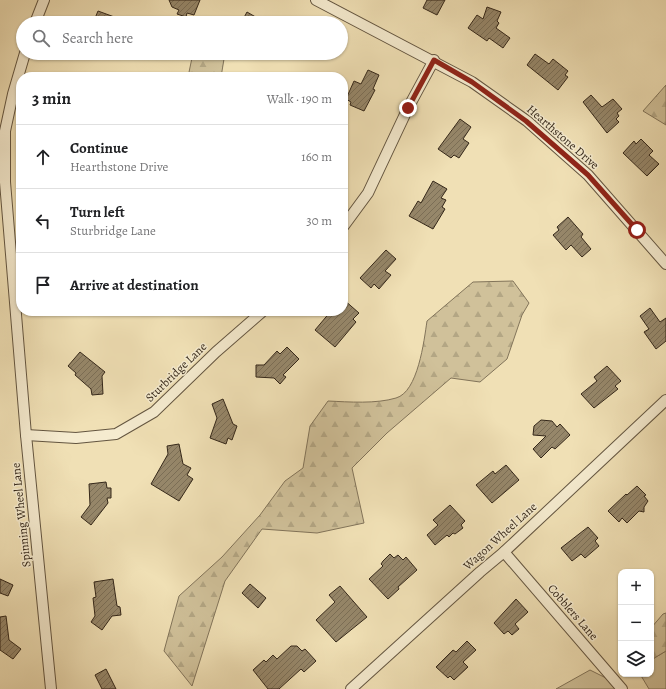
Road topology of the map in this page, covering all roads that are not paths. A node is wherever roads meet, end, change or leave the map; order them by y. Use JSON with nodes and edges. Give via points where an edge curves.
{"nodes":[{"id":1,"x":44,"y":0,"type":"edge"},
{"id":2,"x":316,"y":0,"type":"edge"},
{"id":3,"x":38,"y":16,"type":"edge"},
{"id":4,"x":347,"y":16,"type":"edge"},
{"id":5,"x":348,"y":16,"type":"edge"},
{"id":6,"x":23,"y":60,"type":"edge"},
{"id":7,"x":434,"y":60,"type":"junction"},
{"id":8,"x":19,"y":72,"type":"edge"},
{"id":9,"x":16,"y":84,"type":"edge"},
{"id":10,"x":348,"y":219,"type":"edge"},
{"id":11,"x":666,"y":264,"type":"edge"},
{"id":12,"x":16,"y":308,"type":"edge"},
{"id":13,"x":17,"y":316,"type":"edge"},
{"id":14,"x":257,"y":316,"type":"edge"},
{"id":15,"x":666,"y":400,"type":"edge"},
{"id":16,"x":26,"y":435,"type":"junction"},
{"id":17,"x":504,"y":552,"type":"junction"},
{"id":18,"x":51,"y":689,"type":"edge"},
{"id":19,"x":352,"y":689,"type":"edge"},
{"id":20,"x":622,"y":689,"type":"edge"}],
"edges":[{"from":1,"to":3,"type":"street"},
{"from":2,"to":4,"type":"street","name":"Hearthstone Drive"},
{"from":5,"to":7,"type":"street","name":"Hearthstone Drive"},
{"from":6,"to":8,"type":"street","name":"Spinning Wheel Lane"},
{"from":7,"to":10,"type":"street","via":[[368,193]]},
{"from":7,"to":11,"type":"street","name":"Hearthstone Drive","via":[[472,82],[526,121],[588,175]]},
{"from":9,"to":12,"type":"street","name":"Spinning Wheel Lane","via":[[5,138]]},
{"from":13,"to":16,"type":"street","name":"Spinning Wheel Lane"},
{"from":14,"to":16,"type":"street","name":"Sturbridge Lane","via":[[154,412],[116,434],[76,438]]},
{"from":15,"to":17,"type":"street","name":"Wagon Wheel Lane"},
{"from":16,"to":18,"type":"street","name":"Spinning Wheel Lane"},
{"from":17,"to":19,"type":"street","name":"Wagon Wheel Lane"},
{"from":17,"to":20,"type":"street","name":"Cobblers Lane"}]}
